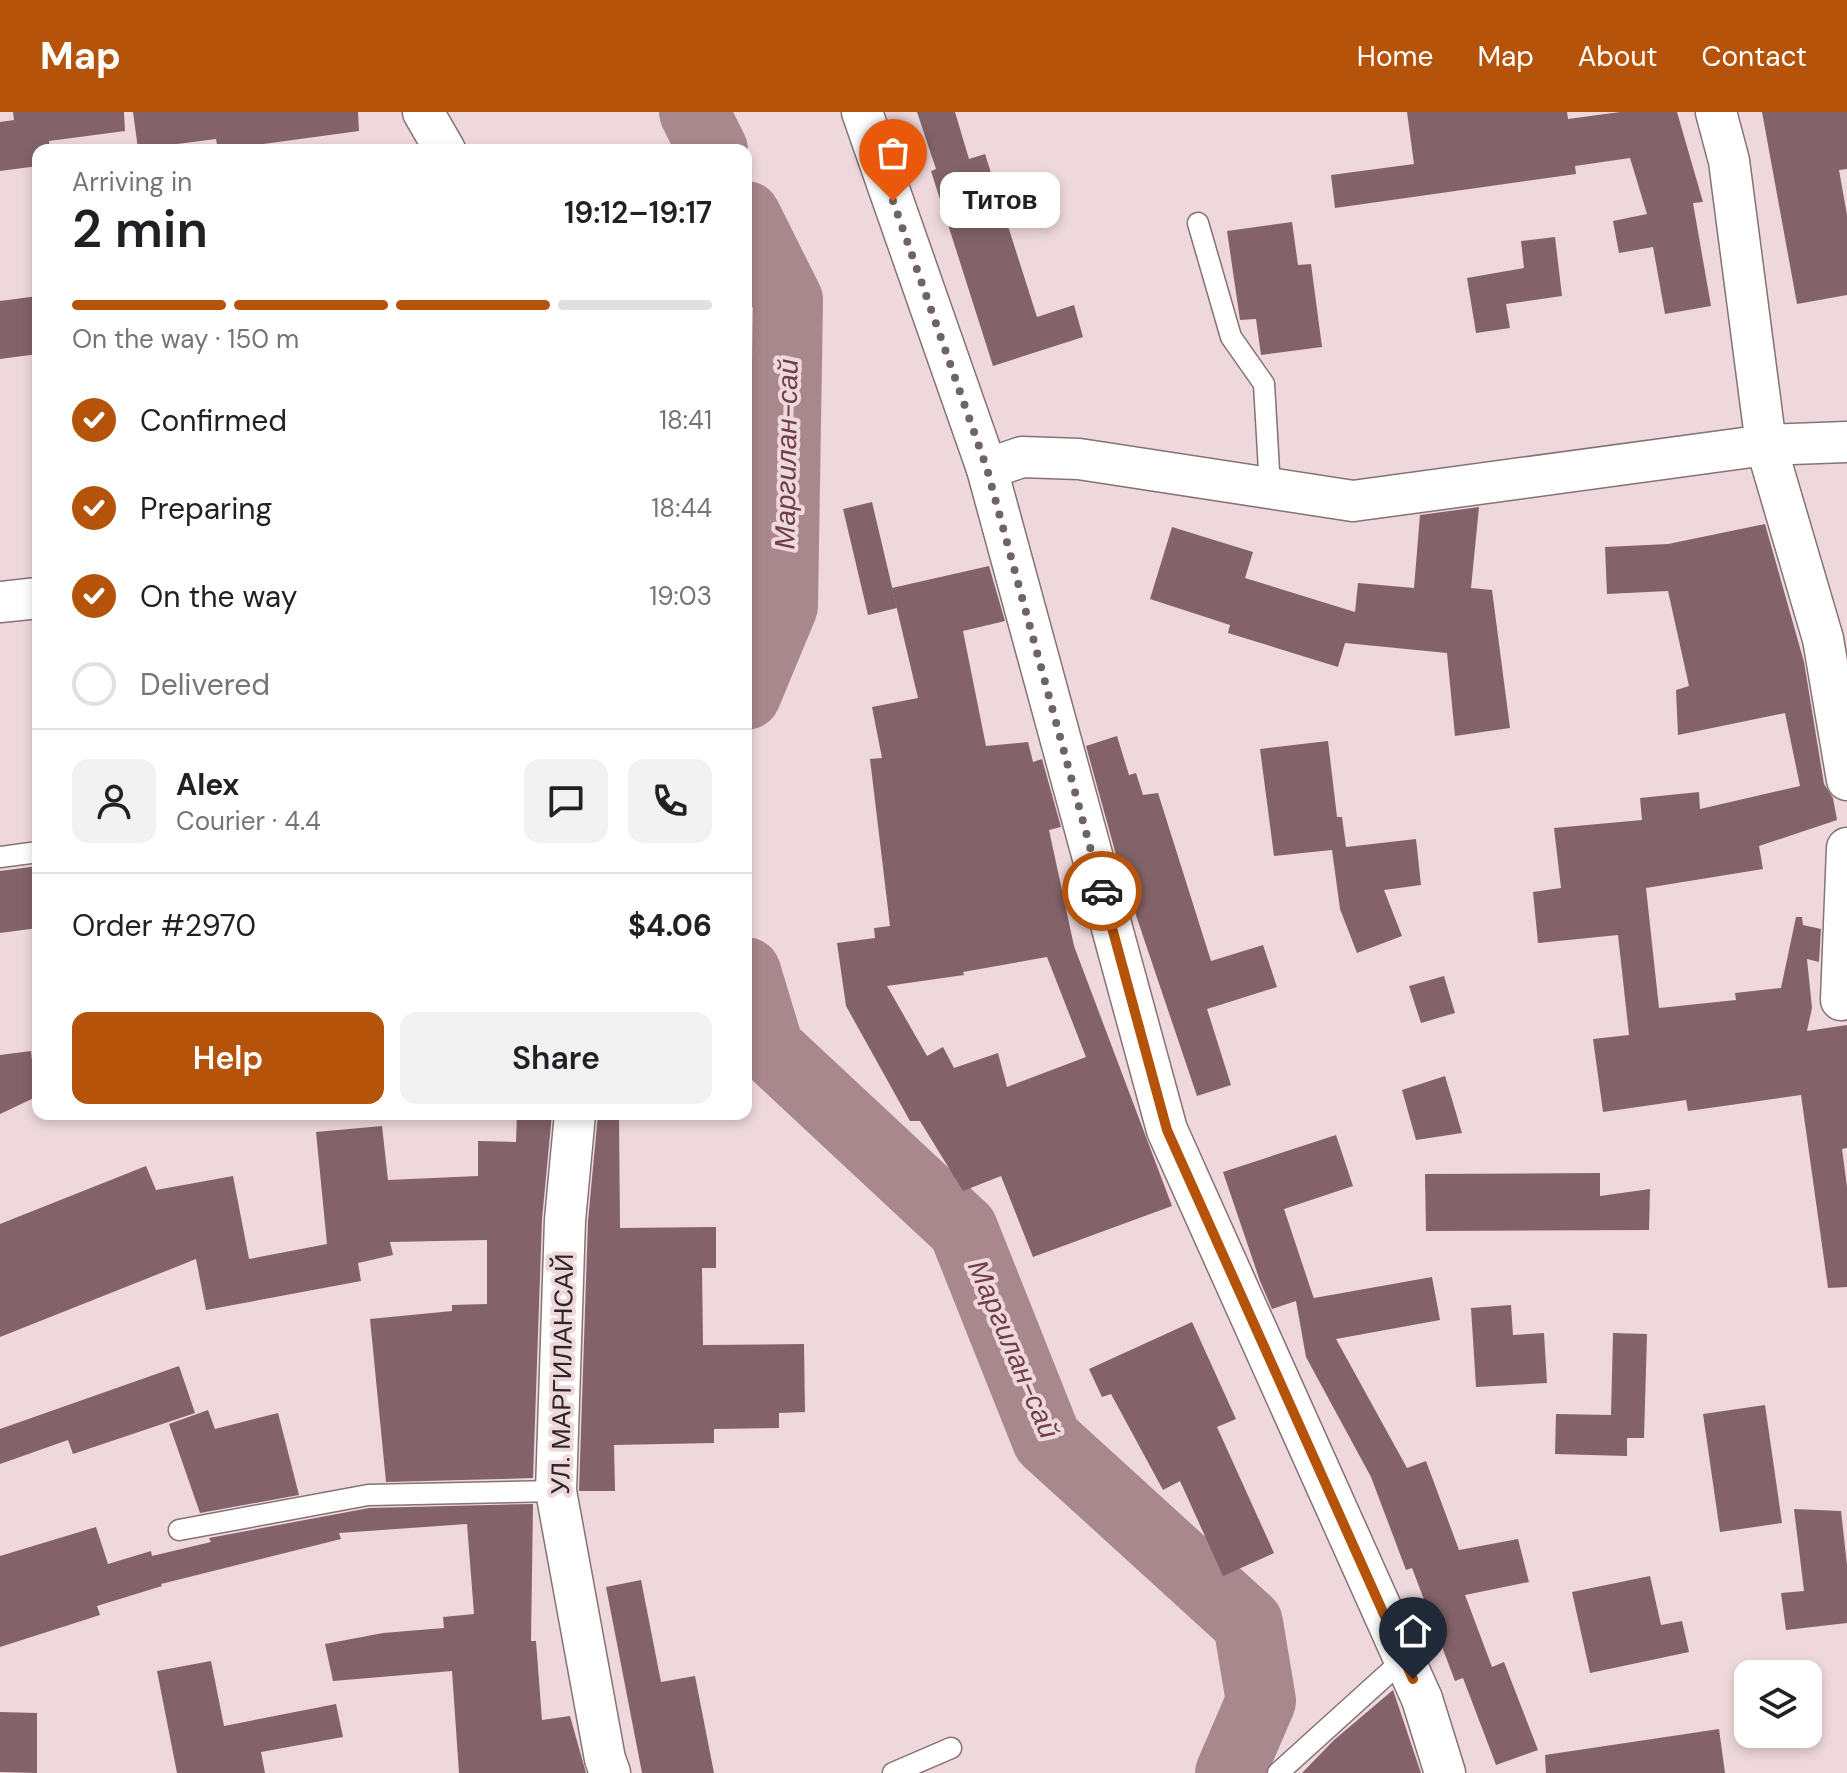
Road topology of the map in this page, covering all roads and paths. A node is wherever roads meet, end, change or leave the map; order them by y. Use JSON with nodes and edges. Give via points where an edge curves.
{"nodes":[{"id":1,"x":423,"y":112,"type":"edge"},
{"id":2,"x":862,"y":112,"type":"edge"},
{"id":3,"x":1716,"y":112,"type":"edge"},
{"id":4,"x":442,"y":144,"type":"edge"},
{"id":5,"x":1198,"y":223,"type":"dead end"},
{"id":6,"x":1847,"y":442,"type":"edge"},
{"id":7,"x":1766,"y":445,"type":"junction"},
{"id":8,"x":987,"y":469,"type":"junction"},
{"id":9,"x":1270,"y":488,"type":"junction"},
{"id":10,"x":32,"y":599,"type":"edge"},
{"id":11,"x":0,"y":602,"type":"edge"},
{"id":12,"x":1847,"y":780,"type":"edge"},
{"id":13,"x":1847,"y":848,"type":"edge"},
{"id":14,"x":32,"y":853,"type":"edge"},
{"id":15,"x":0,"y":857,"type":"edge"},
{"id":16,"x":1841,"y":1000,"type":"dead end"},
{"id":17,"x":574,"y":1120,"type":"edge"},
{"id":18,"x":556,"y":1491,"type":"junction"},
{"id":19,"x":179,"y":1530,"type":"dead end"},
{"id":20,"x":1404,"y":1659,"type":"junction"},
{"id":21,"x":951,"y":1748,"type":"dead end"},
{"id":22,"x":610,"y":1773,"type":"edge"},
{"id":23,"x":893,"y":1773,"type":"edge"},
{"id":24,"x":1278,"y":1773,"type":"edge"},
{"id":25,"x":1445,"y":1773,"type":"edge"}],
"edges":[{"from":1,"to":4,"type":"street"},
{"from":2,"to":8,"type":"street"},
{"from":3,"to":7,"type":"street","via":[[1729,161]]},
{"from":5,"to":9,"type":"lane","via":[[1231,337],[1264,384]]},
{"from":6,"to":7,"type":"street"},
{"from":7,"to":9,"type":"street","via":[[1353,501]]},
{"from":7,"to":12,"type":"street","via":[[1823,639]]},
{"from":8,"to":9,"type":"street","via":[[1022,457],[1079,459]]},
{"from":8,"to":20,"type":"street","via":[[1167,1130]]},
{"from":10,"to":11,"type":"street"},
{"from":13,"to":16,"type":"street"},
{"from":14,"to":15,"type":"lane"},
{"from":17,"to":18,"type":"street","name":"УЛ. МАРГИЛАНСАЙ","via":[[565,1220]]},
{"from":18,"to":19,"type":"lane","via":[[368,1495]]},
{"from":18,"to":22,"type":"street","name":"УЛ. МАРГИЛАНСАЙ"},
{"from":20,"to":24,"type":"lane"},
{"from":20,"to":25,"type":"street"},
{"from":21,"to":23,"type":"lane"}]}
